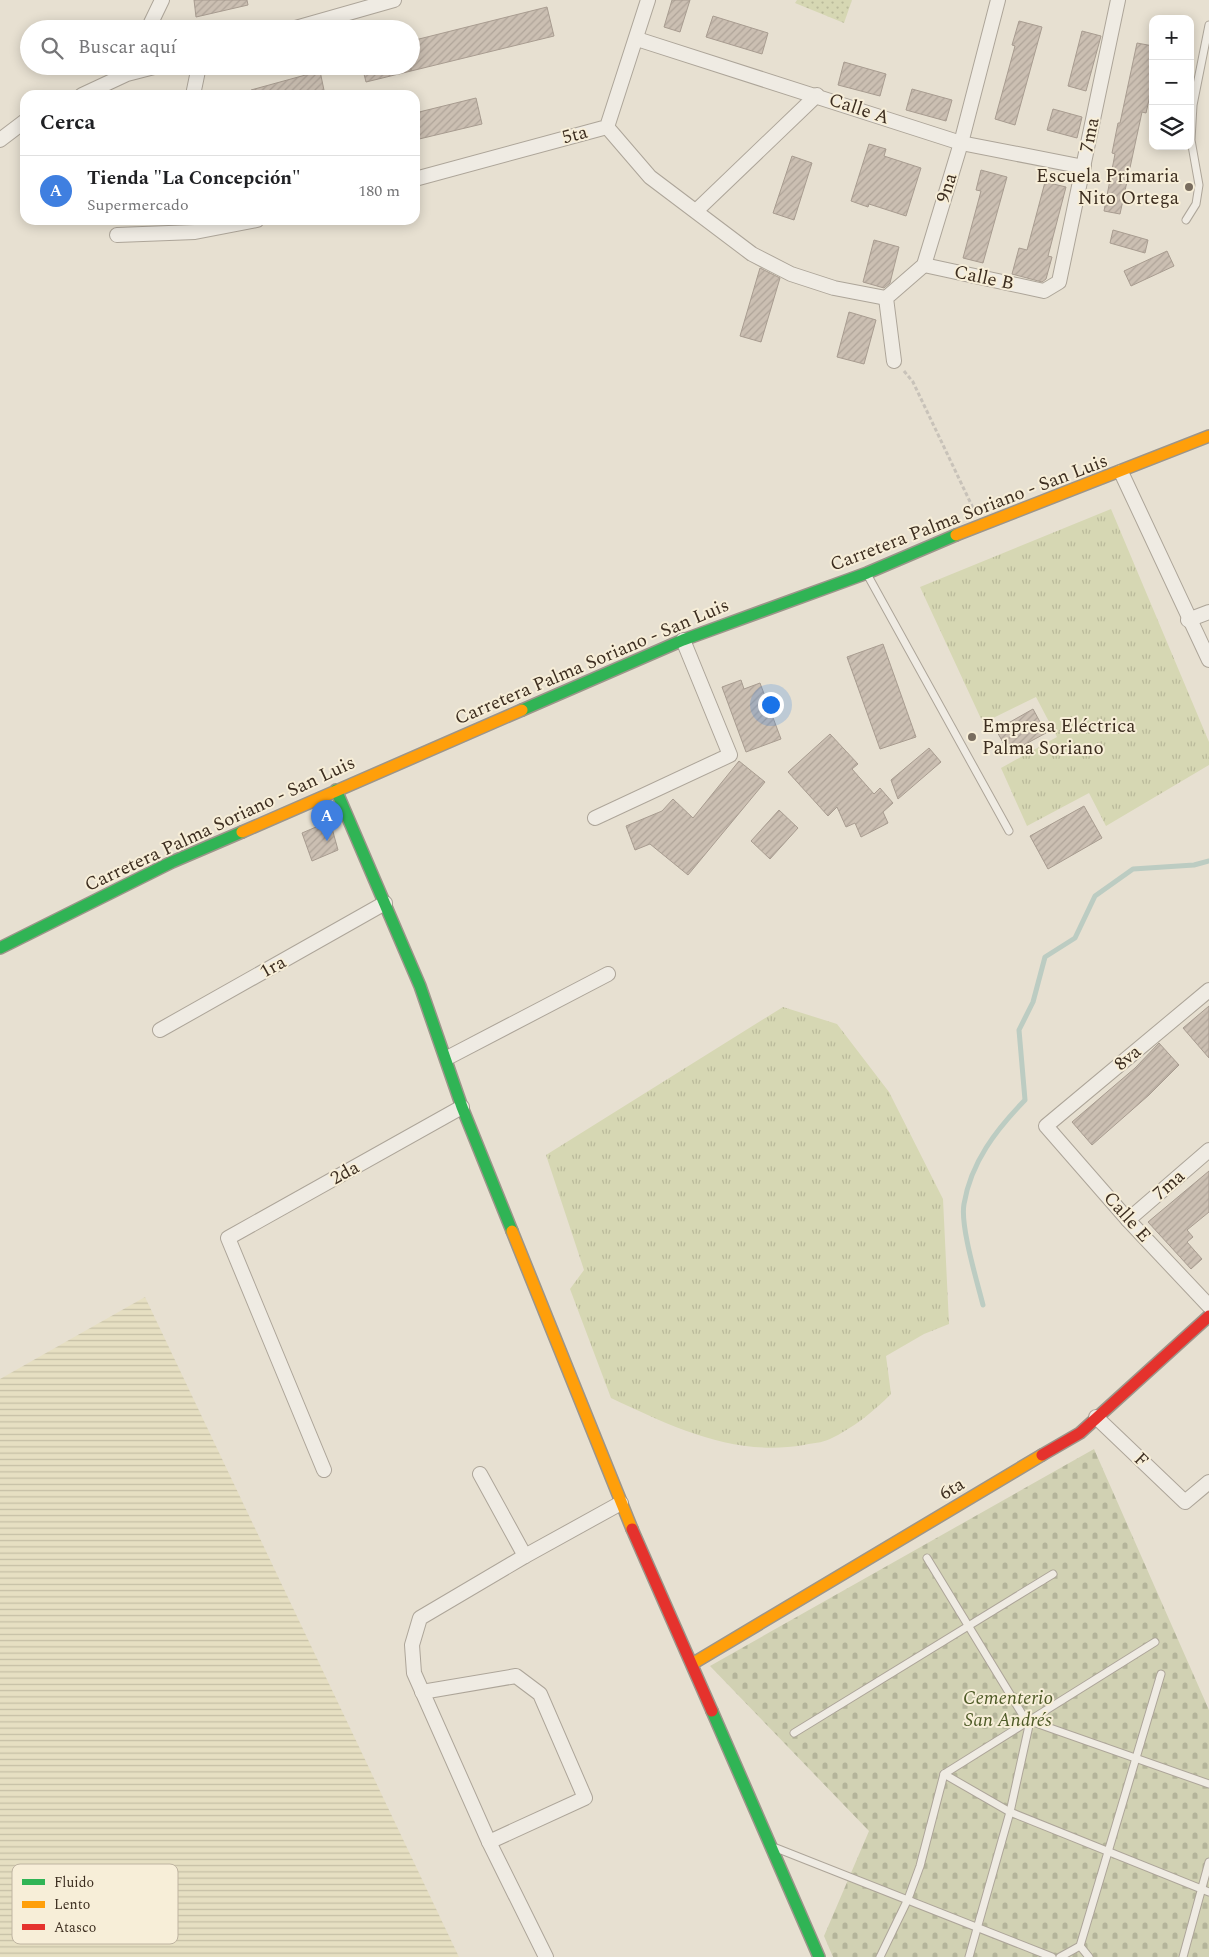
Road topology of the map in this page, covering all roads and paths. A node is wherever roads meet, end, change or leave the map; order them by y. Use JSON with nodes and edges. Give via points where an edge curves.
{"nodes":[{"id":1,"x":162,"y":0,"type":"edge"},
{"id":2,"x":394,"y":0,"type":"edge"},
{"id":3,"x":648,"y":0,"type":"edge"},
{"id":4,"x":998,"y":0,"type":"edge"},
{"id":5,"x":1118,"y":0,"type":"edge"},
{"id":6,"x":152,"y":20,"type":"edge"},
{"id":7,"x":324,"y":20,"type":"edge"},
{"id":8,"x":1209,"y":25,"type":"edge"},
{"id":9,"x":637,"y":39,"type":"junction"},
{"id":10,"x":127,"y":75,"type":"edge"},
{"id":11,"x":197,"y":75,"type":"edge"},
{"id":12,"x":93,"y":90,"type":"edge"},
{"id":13,"x":193,"y":90,"type":"edge"},
{"id":14,"x":817,"y":95,"type":"junction"},
{"id":15,"x":20,"y":125,"type":"edge"},
{"id":16,"x":607,"y":126,"type":"junction"},
{"id":17,"x":0,"y":140,"type":"edge"},
{"id":18,"x":961,"y":143,"type":"junction"},
{"id":19,"x":1084,"y":167,"type":"junction"},
{"id":20,"x":420,"y":178,"type":"edge"},
{"id":21,"x":696,"y":212,"type":"junction"},
{"id":22,"x":1186,"y":220,"type":"dead end"},
{"id":23,"x":215,"y":225,"type":"edge"},
{"id":24,"x":117,"y":235,"type":"dead end"},
{"id":25,"x":924,"y":265,"type":"junction"},
{"id":26,"x":1044,"y":292,"type":"joint"},
{"id":27,"x":886,"y":298,"type":"junction"},
{"id":28,"x":894,"y":361,"type":"joint"},
{"id":29,"x":1209,"y":436,"type":"edge"},
{"id":30,"x":1121,"y":472,"type":"junction"},
{"id":31,"x":981,"y":524,"type":"junction"},
{"id":32,"x":867,"y":573,"type":"junction"},
{"id":33,"x":1209,"y":612,"type":"edge"},
{"id":34,"x":1188,"y":620,"type":"junction"},
{"id":35,"x":683,"y":640,"type":"junction"},
{"id":36,"x":1209,"y":660,"type":"edge"},
{"id":37,"x":336,"y":790,"type":"junction"},
{"id":38,"x":595,"y":818,"type":"dead end"},
{"id":39,"x":1009,"y":831,"type":"dead end"},
{"id":40,"x":385,"y":903,"type":"junction"},
{"id":41,"x":0,"y":948,"type":"edge"},
{"id":42,"x":608,"y":974,"type":"dead end"},
{"id":43,"x":1209,"y":990,"type":"edge"},
{"id":44,"x":160,"y":1030,"type":"dead end"},
{"id":45,"x":447,"y":1058,"type":"junction"},
{"id":46,"x":462,"y":1108,"type":"junction"},
{"id":47,"x":1046,"y":1126,"type":"joint"},
{"id":48,"x":1209,"y":1150,"type":"edge"},
{"id":49,"x":1128,"y":1220,"type":"junction"},
{"id":50,"x":1209,"y":1306,"type":"edge"},
{"id":51,"x":1209,"y":1316,"type":"edge"},
{"id":52,"x":1096,"y":1417,"type":"junction"},
{"id":53,"x":324,"y":1470,"type":"dead end"},
{"id":54,"x":480,"y":1474,"type":"dead end"},
{"id":55,"x":1209,"y":1482,"type":"edge"},
{"id":56,"x":621,"y":1503,"type":"junction"},
{"id":57,"x":525,"y":1556,"type":"junction"},
{"id":58,"x":927,"y":1558,"type":"dead end"},
{"id":59,"x":1053,"y":1574,"type":"dead end"},
{"id":60,"x":969,"y":1626,"type":"junction"},
{"id":61,"x":1155,"y":1642,"type":"dead end"},
{"id":62,"x":692,"y":1664,"type":"junction"},
{"id":63,"x":1161,"y":1674,"type":"dead end"},
{"id":64,"x":422,"y":1692,"type":"junction"},
{"id":65,"x":1028,"y":1722,"type":"junction"},
{"id":66,"x":794,"y":1733,"type":"dead end"},
{"id":67,"x":1136,"y":1758,"type":"junction"},
{"id":68,"x":944,"y":1774,"type":"junction"},
{"id":69,"x":1209,"y":1784,"type":"edge"},
{"id":70,"x":1010,"y":1812,"type":"junction"},
{"id":71,"x":489,"y":1842,"type":"junction"},
{"id":72,"x":771,"y":1846,"type":"junction"},
{"id":73,"x":1108,"y":1851,"type":"junction"},
{"id":74,"x":1209,"y":1862,"type":"edge"},
{"id":75,"x":1205,"y":1890,"type":"edge"},
{"id":76,"x":908,"y":1900,"type":"junction"},
{"id":77,"x":978,"y":1927,"type":"junction"},
{"id":78,"x":1080,"y":1946,"type":"junction"},
{"id":79,"x":546,"y":1957,"type":"edge"},
{"id":80,"x":819,"y":1957,"type":"edge"},
{"id":81,"x":880,"y":1957,"type":"edge"},
{"id":82,"x":969,"y":1957,"type":"edge"},
{"id":83,"x":1052,"y":1957,"type":"edge"},
{"id":84,"x":1060,"y":1957,"type":"edge"},
{"id":85,"x":1089,"y":1957,"type":"edge"},
{"id":86,"x":1183,"y":1957,"type":"edge"}],
"edges":[{"from":1,"to":6,"type":"street"},
{"from":2,"to":7,"type":"street"},
{"from":3,"to":9,"type":"street","name":"5ta"},
{"from":4,"to":18,"type":"street","name":"9na"},
{"from":5,"to":19,"type":"street","name":"7ma"},
{"from":8,"to":22,"type":"lane","via":[[1192,105],[1191,140],[1199,185],[1196,204]]},
{"from":9,"to":14,"type":"street","name":"Calle A"},
{"from":9,"to":16,"type":"street","name":"5ta"},
{"from":10,"to":12,"type":"street"},
{"from":11,"to":13,"type":"street"},
{"from":14,"to":18,"type":"street","name":"Calle A"},
{"from":14,"to":21,"type":"street"},
{"from":15,"to":17,"type":"street"},
{"from":16,"to":20,"type":"street","name":"5ta"},
{"from":16,"to":21,"type":"street","via":[[650,177]]},
{"from":18,"to":19,"type":"street","name":"Calle A"},
{"from":18,"to":25,"type":"street","name":"9na"},
{"from":19,"to":26,"type":"street","name":"7ma","via":[[1059,282]]},
{"from":21,"to":27,"type":"street","via":[[752,254],[791,274],[834,288]]},
{"from":23,"to":24,"type":"street","via":[[194,232]]},
{"from":25,"to":26,"type":"street","name":"Calle B"},
{"from":25,"to":27,"type":"street"},
{"from":27,"to":28,"type":"street"},
{"from":28,"to":31,"type":"path","via":[[913,382]]},
{"from":29,"to":30,"type":"street","name":"Carretera Palma Soriano - San Luis"},
{"from":30,"to":31,"type":"street","name":"Carretera Palma Soriano - San Luis"},
{"from":30,"to":34,"type":"street"},
{"from":31,"to":32,"type":"street","name":"Carretera Palma Soriano - San Luis"},
{"from":32,"to":35,"type":"street","name":"Carretera Palma Soriano - San Luis"},
{"from":32,"to":39,"type":"lane"},
{"from":33,"to":34,"type":"street"},
{"from":34,"to":36,"type":"street"},
{"from":35,"to":37,"type":"street","name":"Carretera Palma Soriano - San Luis"},
{"from":35,"to":38,"type":"street","via":[[730,755]]},
{"from":37,"to":40,"type":"street"},
{"from":37,"to":41,"type":"street","name":"Carretera Palma Soriano - San Luis","via":[[172,862]]},
{"from":40,"to":44,"type":"street","name":"1ra"},
{"from":40,"to":45,"type":"street"},
{"from":42,"to":45,"type":"street"},
{"from":43,"to":47,"type":"street","name":"8va"},
{"from":45,"to":46,"type":"street"},
{"from":46,"to":53,"type":"street","name":"2da","via":[[228,1238]]},
{"from":46,"to":56,"type":"street"},
{"from":47,"to":49,"type":"street","name":"Calle E"},
{"from":48,"to":49,"type":"street","name":"7ma"},
{"from":49,"to":50,"type":"street","name":"Calle E"},
{"from":51,"to":52,"type":"street","name":"6ta"},
{"from":52,"to":55,"type":"street","name":"F","via":[[1186,1502]]},
{"from":52,"to":62,"type":"street","name":"6ta","via":[[1080,1433]]},
{"from":54,"to":57,"type":"street"},
{"from":56,"to":57,"type":"street"},
{"from":56,"to":62,"type":"street"},
{"from":57,"to":64,"type":"street","via":[[420,1618],[412,1645],[414,1673]]},
{"from":58,"to":60,"type":"lane"},
{"from":59,"to":60,"type":"lane"},
{"from":60,"to":65,"type":"lane"},
{"from":60,"to":66,"type":"lane"},
{"from":61,"to":65,"type":"lane"},
{"from":62,"to":72,"type":"street"},
{"from":63,"to":67,"type":"lane"},
{"from":64,"to":71,"type":"street"},
{"from":64,"to":71,"type":"street","via":[[516,1676],[540,1694],[585,1798]]},
{"from":65,"to":68,"type":"lane"},
{"from":67,"to":69,"type":"lane"},
{"from":67,"to":70,"type":"lane","via":[[1030,1721]]},
{"from":67,"to":73,"type":"lane"},
{"from":68,"to":70,"type":"lane"},
{"from":68,"to":76,"type":"lane"},
{"from":70,"to":73,"type":"lane"},
{"from":70,"to":77,"type":"lane"},
{"from":71,"to":79,"type":"street"},
{"from":72,"to":76,"type":"lane"},
{"from":72,"to":80,"type":"street"},
{"from":73,"to":75,"type":"lane"},
{"from":73,"to":78,"type":"lane"},
{"from":74,"to":75,"type":"lane"},
{"from":75,"to":86,"type":"lane"},
{"from":76,"to":77,"type":"lane"},
{"from":76,"to":81,"type":"lane"},
{"from":77,"to":82,"type":"lane"},
{"from":77,"to":83,"type":"lane"},
{"from":78,"to":84,"type":"lane"},
{"from":78,"to":85,"type":"lane"}]}
